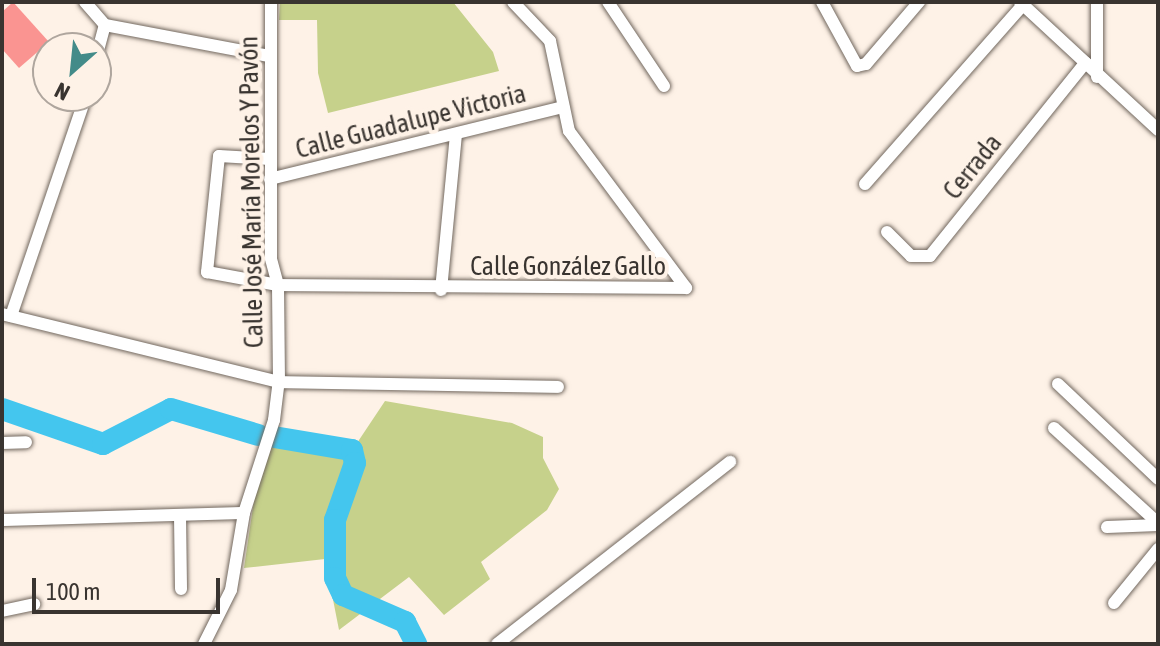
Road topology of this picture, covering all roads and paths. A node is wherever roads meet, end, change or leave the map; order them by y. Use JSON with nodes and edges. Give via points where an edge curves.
{"nodes":[{"id":1,"x":85,"y":2,"type":"edge"},
{"id":2,"x":271,"y":2,"type":"edge"},
{"id":3,"x":513,"y":2,"type":"edge"},
{"id":4,"x":608,"y":2,"type":"edge"},
{"id":5,"x":822,"y":2,"type":"edge"},
{"id":6,"x":919,"y":2,"type":"edge"},
{"id":7,"x":1097,"y":2,"type":"edge"},
{"id":8,"x":1022,"y":4,"type":"edge"},
{"id":9,"x":105,"y":25,"type":"junction"},
{"id":10,"x":103,"y":32,"type":"edge"},
{"id":11,"x":269,"y":56,"type":"junction"},
{"id":12,"x":1085,"y":63,"type":"junction"},
{"id":13,"x":1097,"y":77,"type":"junction"},
{"id":14,"x":664,"y":86,"type":"dead end"},
{"id":15,"x":563,"y":107,"type":"junction"},
{"id":16,"x":80,"y":112,"type":"edge"},
{"id":17,"x":1158,"y":130,"type":"edge"},
{"id":18,"x":456,"y":135,"type":"junction"},
{"id":19,"x":270,"y":159,"type":"junction"},
{"id":20,"x":270,"y":179,"type":"junction"},
{"id":21,"x":865,"y":184,"type":"dead end"},
{"id":22,"x":887,"y":232,"type":"dead end"},
{"id":23,"x":278,"y":285,"type":"junction"},
{"id":24,"x":441,"y":290,"type":"junction"},
{"id":25,"x":6,"y":315,"type":"edge"},
{"id":26,"x":279,"y":382,"type":"junction"},
{"id":27,"x":1058,"y":384,"type":"dead end"},
{"id":28,"x":558,"y":387,"type":"dead end"},
{"id":29,"x":1054,"y":428,"type":"dead end"},
{"id":30,"x":26,"y":442,"type":"dead end"},
{"id":31,"x":2,"y":443,"type":"edge"},
{"id":32,"x":730,"y":462,"type":"dead end"},
{"id":33,"x":1158,"y":479,"type":"edge"},
{"id":34,"x":244,"y":513,"type":"junction"},
{"id":35,"x":180,"y":516,"type":"junction"},
{"id":36,"x":2,"y":520,"type":"edge"},
{"id":37,"x":1158,"y":524,"type":"edge"},
{"id":38,"x":1107,"y":527,"type":"dead end"},
{"id":39,"x":1158,"y":549,"type":"edge"},
{"id":40,"x":181,"y":589,"type":"dead end"},
{"id":41,"x":1114,"y":603,"type":"dead end"},
{"id":42,"x":34,"y":604,"type":"dead end"},
{"id":43,"x":2,"y":611,"type":"edge"},
{"id":44,"x":204,"y":644,"type":"edge"},
{"id":45,"x":497,"y":644,"type":"edge"}],
"edges":[{"from":1,"to":9,"type":"street"},
{"from":2,"to":11,"type":"street","name":"Calle José María Morelos Y Pavón"},
{"from":3,"to":15,"type":"street","via":[[550,41]]},
{"from":4,"to":14,"type":"street"},
{"from":5,"to":6,"type":"street","via":[[857,66],[866,64]]},
{"from":7,"to":13,"type":"street"},
{"from":8,"to":12,"type":"street"},
{"from":8,"to":21,"type":"street"},
{"from":9,"to":10,"type":"street"},
{"from":9,"to":11,"type":"street"},
{"from":11,"to":19,"type":"street","name":"Calle José María Morelos Y Pavón"},
{"from":12,"to":13,"type":"street"},
{"from":12,"to":22,"type":"street","name":"Cerrada","via":[[930,256],[911,256]]},
{"from":13,"to":17,"type":"street"},
{"from":15,"to":18,"type":"street","name":"Calle Guadalupe Victoria"},
{"from":15,"to":24,"type":"street","name":"Calle González Gallo","via":[[569,131],[686,288]]},
{"from":16,"to":25,"type":"street"},
{"from":18,"to":20,"type":"street","name":"Calle Guadalupe Victoria"},
{"from":18,"to":24,"type":"street"},
{"from":19,"to":20,"type":"street","name":"Calle José María Morelos Y Pavón"},
{"from":19,"to":23,"type":"street","name":"Calle González Gallo","via":[[219,156],[207,272]]},
{"from":20,"to":23,"type":"street","name":"Calle José María Morelos Y Pavón","via":[[271,258]]},
{"from":23,"to":24,"type":"street","name":"Calle González Gallo"},
{"from":23,"to":26,"type":"street","name":"Calle José María Morelos Y Pavón"},
{"from":25,"to":26,"type":"street"},
{"from":26,"to":28,"type":"street"},
{"from":26,"to":34,"type":"street","via":[[274,420]]},
{"from":27,"to":33,"type":"street"},
{"from":29,"to":37,"type":"street"},
{"from":30,"to":31,"type":"street"},
{"from":32,"to":45,"type":"street"},
{"from":34,"to":35,"type":"street"},
{"from":34,"to":44,"type":"street","via":[[231,590]]},
{"from":35,"to":36,"type":"street"},
{"from":35,"to":40,"type":"street"},
{"from":37,"to":38,"type":"street"},
{"from":39,"to":41,"type":"street"},
{"from":42,"to":43,"type":"street"}]}
